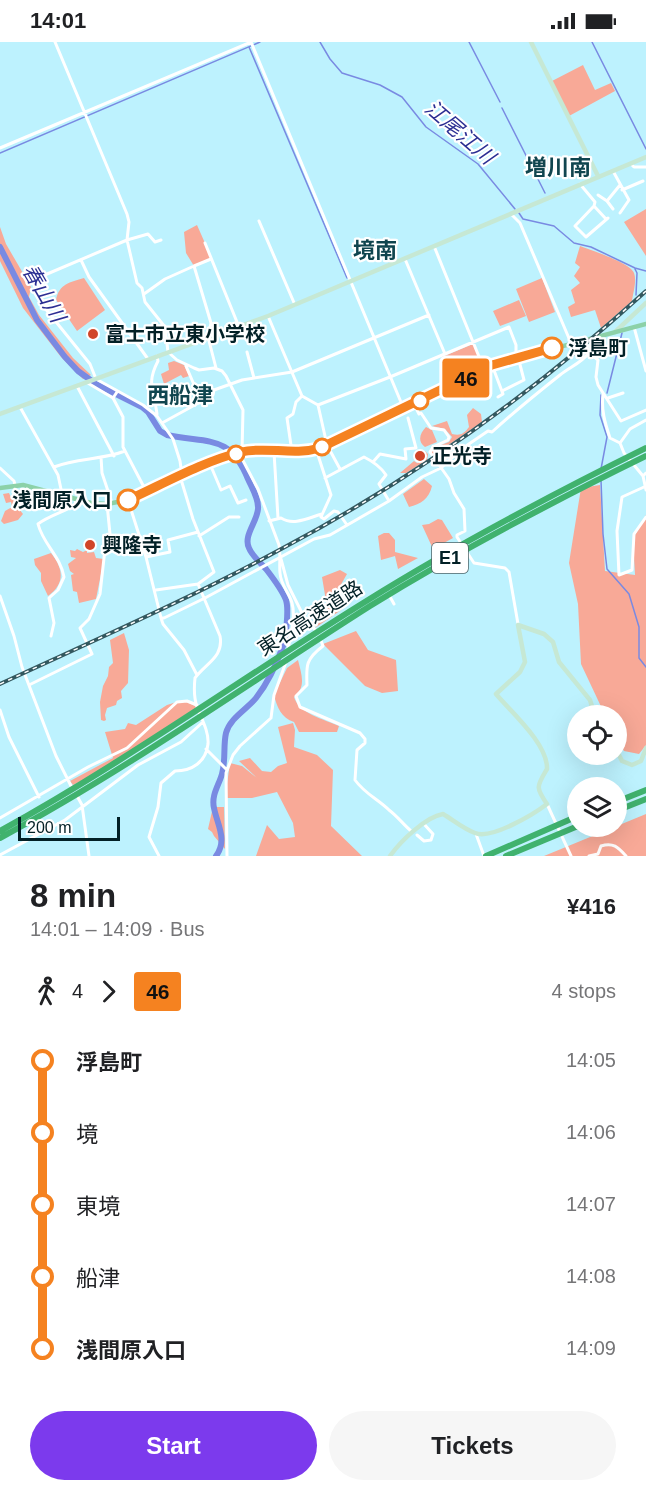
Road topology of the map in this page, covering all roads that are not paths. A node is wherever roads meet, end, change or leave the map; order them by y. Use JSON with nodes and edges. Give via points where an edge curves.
{"nodes":[{"id":1,"x":55,"y":42,"type":"edge"},
{"id":2,"x":531,"y":42,"type":"edge"},
{"id":3,"x":86,"y":112,"type":"junction"},
{"id":4,"x":0,"y":148,"type":"edge"},
{"id":5,"x":646,"y":157,"type":"edge"},
{"id":6,"x":631,"y":163,"type":"junction"},
{"id":7,"x":646,"y":167,"type":"edge"},
{"id":8,"x":613,"y":171,"type":"junction"},
{"id":9,"x":598,"y":176,"type":"junction"},
{"id":10,"x":643,"y":181,"type":"dead end"},
{"id":11,"x":580,"y":184,"type":"junction"},
{"id":12,"x":620,"y":185,"type":"junction"},
{"id":13,"x":622,"y":190,"type":"junction"},
{"id":14,"x":598,"y":195,"type":"dead end"},
{"id":15,"x":607,"y":201,"type":"junction"},
{"id":16,"x":594,"y":206,"type":"junction"},
{"id":17,"x":613,"y":210,"type":"dead end"},
{"id":18,"x":514,"y":213,"type":"junction"},
{"id":19,"x":620,"y":213,"type":"dead end"},
{"id":20,"x":259,"y":221,"type":"dead end"},
{"id":21,"x":127,"y":240,"type":"junction"},
{"id":22,"x":161,"y":240,"type":"dead end"},
{"id":23,"x":205,"y":243,"type":"dead end"},
{"id":24,"x":434,"y":246,"type":"junction"},
{"id":25,"x":405,"y":258,"type":"junction"},
{"id":26,"x":211,"y":259,"type":"junction"},
{"id":27,"x":81,"y":260,"type":"junction"},
{"id":28,"x":194,"y":266,"type":"junction"},
{"id":29,"x":350,"y":282,"type":"junction"},
{"id":30,"x":144,"y":294,"type":"junction"},
{"id":31,"x":646,"y":303,"type":"edge"},
{"id":32,"x":295,"y":305,"type":"junction"},
{"id":33,"x":429,"y":315,"type":"junction"},
{"id":34,"x":268,"y":316,"type":"junction"},
{"id":35,"x":646,"y":324,"type":"edge"},
{"id":36,"x":239,"y":327,"type":"junction"},
{"id":37,"x":634,"y":327,"type":"junction"},
{"id":38,"x":620,"y":331,"type":"junction"},
{"id":39,"x":208,"y":338,"type":"junction"},
{"id":40,"x":374,"y":338,"type":"junction"},
{"id":41,"x":587,"y":339,"type":"junction"},
{"id":42,"x":474,"y":342,"type":"junction"},
{"id":43,"x":571,"y":343,"type":"junction"},
{"id":44,"x":168,"y":352,"type":"junction"},
{"id":45,"x":247,"y":352,"type":"dead end"},
{"id":46,"x":589,"y":353,"type":"junction"},
{"id":47,"x":445,"y":354,"type":"junction"},
{"id":48,"x":157,"y":356,"type":"junction"},
{"id":49,"x":517,"y":357,"type":"junction"},
{"id":50,"x":148,"y":359,"type":"junction"},
{"id":51,"x":644,"y":359,"type":"edge"},
{"id":52,"x":185,"y":364,"type":"junction"},
{"id":53,"x":492,"y":365,"type":"junction"},
{"id":54,"x":216,"y":369,"type":"junction"},
{"id":55,"x":484,"y":369,"type":"junction"},
{"id":56,"x":646,"y":371,"type":"edge"},
{"id":57,"x":292,"y":372,"type":"junction"},
{"id":58,"x":390,"y":377,"type":"junction"},
{"id":59,"x":254,"y":378,"type":"junction"},
{"id":60,"x":95,"y":379,"type":"junction"},
{"id":61,"x":86,"y":382,"type":"junction"},
{"id":62,"x":229,"y":384,"type":"junction"},
{"id":63,"x":77,"y":386,"type":"junction"},
{"id":64,"x":502,"y":391,"type":"junction"},
{"id":65,"x":117,"y":392,"type":"junction"},
{"id":66,"x":623,"y":393,"type":"dead end"},
{"id":67,"x":603,"y":394,"type":"junction"},
{"id":68,"x":302,"y":396,"type":"junction"},
{"id":69,"x":498,"y":397,"type":"dead end"},
{"id":70,"x":114,"y":398,"type":"junction"},
{"id":71,"x":608,"y":398,"type":"junction"},
{"id":72,"x":201,"y":401,"type":"junction"},
{"id":73,"x":414,"y":404,"type":"junction"},
{"id":74,"x":318,"y":405,"type":"junction"},
{"id":75,"x":20,"y":407,"type":"junction"},
{"id":76,"x":403,"y":409,"type":"junction"},
{"id":77,"x":646,"y":410,"type":"edge"},
{"id":78,"x":0,"y":414,"type":"edge"},
{"id":79,"x":157,"y":416,"type":"junction"},
{"id":80,"x":408,"y":417,"type":"dead end"},
{"id":81,"x":646,"y":420,"type":"edge"},
{"id":82,"x":162,"y":423,"type":"junction"},
{"id":83,"x":620,"y":442,"type":"junction"},
{"id":84,"x":327,"y":445,"type":"junction"},
{"id":85,"x":646,"y":448,"type":"edge"},
{"id":86,"x":316,"y":449,"type":"junction"},
{"id":87,"x":125,"y":451,"type":"junction"},
{"id":88,"x":274,"y":452,"type":"junction"},
{"id":89,"x":292,"y":453,"type":"junction"},
{"id":90,"x":237,"y":454,"type":"junction"},
{"id":91,"x":114,"y":456,"type":"junction"},
{"id":92,"x":646,"y":456,"type":"edge"},
{"id":93,"x":101,"y":457,"type":"junction"},
{"id":94,"x":373,"y":462,"type":"junction"},
{"id":95,"x":209,"y":464,"type":"junction"},
{"id":96,"x":440,"y":467,"type":"junction"},
{"id":97,"x":0,"y":468,"type":"edge"},
{"id":98,"x":53,"y":468,"type":"junction"},
{"id":99,"x":340,"y":469,"type":"junction"},
{"id":100,"x":181,"y":475,"type":"junction"},
{"id":101,"x":645,"y":475,"type":"edge"},
{"id":102,"x":325,"y":478,"type":"junction"},
{"id":103,"x":15,"y":485,"type":"junction"},
{"id":104,"x":579,"y":485,"type":"junction"},
{"id":105,"x":0,"y":488,"type":"edge"},
{"id":106,"x":645,"y":488,"type":"edge"},
{"id":107,"x":146,"y":491,"type":"junction"},
{"id":108,"x":62,"y":494,"type":"junction"},
{"id":109,"x":74,"y":497,"type":"junction"},
{"id":110,"x":128,"y":500,"type":"junction"},
{"id":111,"x":246,"y":500,"type":"dead end"},
{"id":112,"x":388,"y":500,"type":"junction"},
{"id":113,"x":110,"y":503,"type":"junction"},
{"id":114,"x":322,"y":514,"type":"junction"},
{"id":115,"x":646,"y":517,"type":"edge"},
{"id":116,"x":238,"y":518,"type":"dead end"},
{"id":117,"x":278,"y":518,"type":"junction"},
{"id":118,"x":269,"y":521,"type":"junction"},
{"id":119,"x":347,"y":526,"type":"junction"},
{"id":120,"x":198,"y":534,"type":"junction"},
{"id":121,"x":146,"y":557,"type":"junction"},
{"id":122,"x":280,"y":557,"type":"junction"},
{"id":123,"x":382,"y":583,"type":"dead end"},
{"id":124,"x":198,"y":584,"type":"junction"},
{"id":125,"x":155,"y":590,"type":"junction"},
{"id":126,"x":0,"y":596,"type":"edge"},
{"id":127,"x":205,"y":598,"type":"junction"},
{"id":128,"x":394,"y":604,"type":"dead end"},
{"id":129,"x":161,"y":618,"type":"junction"},
{"id":130,"x":518,"y":625,"type":"junction"},
{"id":131,"x":51,"y":636,"type":"dead end"},
{"id":132,"x":197,"y":675,"type":"junction"},
{"id":133,"x":29,"y":684,"type":"junction"},
{"id":134,"x":196,"y":705,"type":"junction"},
{"id":135,"x":592,"y":705,"type":"edge"},
{"id":136,"x":0,"y":710,"type":"edge"},
{"id":137,"x":193,"y":718,"type":"junction"},
{"id":138,"x":204,"y":723,"type":"junction"},
{"id":139,"x":646,"y":748,"type":"edge"},
{"id":140,"x":206,"y":749,"type":"junction"},
{"id":141,"x":644,"y":760,"type":"edge"},
{"id":142,"x":627,"y":763,"type":"edge"},
{"id":143,"x":227,"y":770,"type":"junction"},
{"id":144,"x":68,"y":781,"type":"junction"},
{"id":145,"x":646,"y":790,"type":"edge"},
{"id":146,"x":39,"y":797,"type":"junction"},
{"id":147,"x":627,"y":798,"type":"edge"},
{"id":148,"x":646,"y":799,"type":"edge"},
{"id":149,"x":547,"y":804,"type":"junction"},
{"id":150,"x":82,"y":806,"type":"junction"},
{"id":151,"x":627,"y":807,"type":"edge"},
{"id":152,"x":0,"y":818,"type":"edge"},
{"id":153,"x":567,"y":821,"type":"edge"},
{"id":154,"x":423,"y":824,"type":"junction"},
{"id":155,"x":0,"y":831,"type":"edge"},
{"id":156,"x":411,"y":831,"type":"dead end"},
{"id":157,"x":567,"y":831,"type":"edge"},
{"id":158,"x":417,"y":835,"type":"dead end"},
{"id":159,"x":477,"y":837,"type":"junction"},
{"id":160,"x":0,"y":838,"type":"edge"},
{"id":161,"x":0,"y":855,"type":"edge"},
{"id":162,"x":89,"y":856,"type":"edge"},
{"id":163,"x":159,"y":856,"type":"edge"},
{"id":164,"x":227,"y":856,"type":"edge"},
{"id":165,"x":390,"y":856,"type":"edge"},
{"id":166,"x":485,"y":856,"type":"edge"},
{"id":167,"x":506,"y":856,"type":"edge"},
{"id":168,"x":571,"y":856,"type":"edge"},
{"id":169,"x":589,"y":856,"type":"edge"},
{"id":170,"x":626,"y":856,"type":"edge"}],
"edges":[{"from":1,"to":3,"type":"street"},
{"from":2,"to":9,"type":"street"},
{"from":3,"to":4,"type":"street"},
{"from":3,"to":21,"type":"street","via":[[127,214]]},
{"from":3,"to":29,"type":"street","via":[[251,42]]},
{"from":5,"to":6,"type":"street"},
{"from":6,"to":7,"type":"street","via":[[634,167]]},
{"from":6,"to":8,"type":"street"},
{"from":8,"to":9,"type":"street"},
{"from":8,"to":12,"type":"street"},
{"from":9,"to":11,"type":"street"},
{"from":10,"to":13,"type":"street"},
{"from":11,"to":16,"type":"street"},
{"from":11,"to":18,"type":"street"},
{"from":12,"to":13,"type":"street"},
{"from":12,"to":15,"type":"street"},
{"from":13,"to":19,"type":"street","via":[[629,200]]},
{"from":14,"to":15,"type":"street"},
{"from":15,"to":17,"type":"street"},
{"from":16,"to":16,"type":"street","via":[[607,218],[586,237],[575,226]]},
{"from":18,"to":24,"type":"street"},
{"from":18,"to":43,"type":"street"},
{"from":20,"to":32,"type":"street"},
{"from":21,"to":22,"type":"street","via":[[148,234],[155,242]]},
{"from":21,"to":27,"type":"street"},
{"from":21,"to":30,"type":"street","via":[[137,283]]},
{"from":23,"to":26,"type":"street"},
{"from":24,"to":25,"type":"street"},
{"from":24,"to":42,"type":"street"},
{"from":25,"to":29,"type":"street"},
{"from":25,"to":33,"type":"street"},
{"from":26,"to":28,"type":"street"},
{"from":26,"to":36,"type":"street"},
{"from":27,"to":50,"type":"street"},
{"from":27,"to":60,"type":"street","via":[[33,280],[38,298],[90,364]]},
{"from":28,"to":30,"type":"street"},
{"from":28,"to":39,"type":"street","via":[[211,323]]},
{"from":29,"to":32,"type":"street"},
{"from":29,"to":40,"type":"street"},
{"from":30,"to":44,"type":"street","via":[[145,302],[165,327]]},
{"from":31,"to":38,"type":"street"},
{"from":32,"to":34,"type":"street"},
{"from":33,"to":40,"type":"street"},
{"from":33,"to":47,"type":"street"},
{"from":34,"to":36,"type":"street"},
{"from":34,"to":57,"type":"street"},
{"from":35,"to":37,"type":"main road"},
{"from":36,"to":39,"type":"street"},
{"from":37,"to":38,"type":"main road"},
{"from":37,"to":51,"type":"street"},
{"from":38,"to":41,"type":"main road"},
{"from":39,"to":44,"type":"street"},
{"from":39,"to":54,"type":"street"},
{"from":40,"to":57,"type":"street"},
{"from":40,"to":58,"type":"street"},
{"from":41,"to":43,"type":"main road"},
{"from":41,"to":46,"type":"street"},
{"from":42,"to":47,"type":"street"},
{"from":42,"to":49,"type":"street","via":[[509,327]]},
{"from":42,"to":55,"type":"street"},
{"from":43,"to":49,"type":"main road"},
{"from":44,"to":48,"type":"street"},
{"from":44,"to":52,"type":"street"},
{"from":45,"to":59,"type":"street"},
{"from":46,"to":67,"type":"street","via":[[597,360],[596,377]]},
{"from":46,"to":96,"type":"street","via":[[492,432],[488,431]]},
{"from":47,"to":58,"type":"street"},
{"from":48,"to":50,"type":"street"},
{"from":48,"to":79,"type":"street","via":[[150,383]]},
{"from":49,"to":53,"type":"main road"},
{"from":49,"to":64,"type":"street","via":[[524,380]]},
{"from":50,"to":60,"type":"street"},
{"from":51,"to":56,"type":"street"},
{"from":52,"to":54,"type":"street","via":[[199,370]]},
{"from":52,"to":72,"type":"street"},
{"from":53,"to":55,"type":"main road"},
{"from":53,"to":64,"type":"street"},
{"from":54,"to":62,"type":"street"},
{"from":55,"to":73,"type":"main road"},
{"from":57,"to":59,"type":"street"},
{"from":57,"to":68,"type":"street"},
{"from":58,"to":74,"type":"street"},
{"from":58,"to":76,"type":"street"},
{"from":59,"to":62,"type":"street"},
{"from":60,"to":61,"type":"street"},
{"from":60,"to":65,"type":"street"},
{"from":61,"to":63,"type":"street"},
{"from":61,"to":70,"type":"street"},
{"from":62,"to":72,"type":"street"},
{"from":62,"to":90,"type":"street","via":[[243,410]]},
{"from":63,"to":75,"type":"street"},
{"from":63,"to":91,"type":"street"},
{"from":64,"to":69,"type":"street"},
{"from":65,"to":70,"type":"street"},
{"from":65,"to":79,"type":"street"},
{"from":66,"to":71,"type":"street"},
{"from":67,"to":71,"type":"street"},
{"from":67,"to":83,"type":"street","via":[[602,409],[610,438]]},
{"from":68,"to":74,"type":"street"},
{"from":68,"to":89,"type":"street","via":[[287,418]]},
{"from":70,"to":87,"type":"street","via":[[123,417]]},
{"from":71,"to":77,"type":"street","via":[[621,421]]},
{"from":72,"to":82,"type":"street"},
{"from":73,"to":76,"type":"main road"},
{"from":73,"to":96,"type":"street","via":[[431,428],[444,430],[449,437],[430,452]]},
{"from":74,"to":84,"type":"street"},
{"from":75,"to":78,"type":"street"},
{"from":75,"to":98,"type":"street"},
{"from":76,"to":84,"type":"main road"},
{"from":79,"to":82,"type":"street"},
{"from":80,"to":94,"type":"street","via":[[416,448],[405,449],[406,459],[380,454]]},
{"from":81,"to":83,"type":"street","via":[[633,426]]},
{"from":82,"to":100,"type":"street","via":[[173,439]]},
{"from":83,"to":101,"type":"street","via":[[624,453]]},
{"from":84,"to":86,"type":"main road"},
{"from":84,"to":99,"type":"street"},
{"from":85,"to":104,"type":"highway","name":"東名高速道路","number":"E1"},
{"from":86,"to":89,"type":"main road"},
{"from":86,"to":102,"type":"street"},
{"from":87,"to":91,"type":"street"},
{"from":87,"to":107,"type":"street"},
{"from":88,"to":89,"type":"main road"},
{"from":88,"to":90,"type":"main road"},
{"from":88,"to":117,"type":"street"},
{"from":90,"to":95,"type":"main road"},
{"from":90,"to":118,"type":"street","via":[[258,489]]},
{"from":91,"to":93,"type":"street"},
{"from":92,"to":104,"type":"highway","name":"東名高速道路","number":"E1"},
{"from":93,"to":98,"type":"street"},
{"from":93,"to":113,"type":"street"},
{"from":94,"to":99,"type":"street","via":[[364,457]]},
{"from":94,"to":112,"type":"street","via":[[386,475],[380,486]]},
{"from":95,"to":100,"type":"main road"},
{"from":95,"to":111,"type":"street","via":[[221,490],[230,486],[238,503]]},
{"from":96,"to":112,"type":"street"},
{"from":96,"to":130,"type":"street","via":[[464,509],[465,531],[456,535],[474,563],[509,572]]},
{"from":97,"to":103,"type":"street"},
{"from":98,"to":108,"type":"street"},
{"from":99,"to":102,"type":"street"},
{"from":100,"to":107,"type":"main road"},
{"from":100,"to":120,"type":"street"},
{"from":101,"to":106,"type":"street"},
{"from":102,"to":114,"type":"street","via":[[332,495]]},
{"from":103,"to":105,"type":"main road"},
{"from":103,"to":108,"type":"main road"},
{"from":104,"to":137,"type":"highway","name":"東名高速道路","number":"E1","via":[[322,633]]},
{"from":106,"to":115,"type":"street","via":[[622,497],[617,531],[619,574],[632,570],[634,534]]},
{"from":107,"to":110,"type":"main road"},
{"from":108,"to":109,"type":"main road"},
{"from":109,"to":113,"type":"main road"},
{"from":109,"to":131,"type":"street","via":[[76,505],[38,524],[64,577],[49,598],[54,623]]},
{"from":110,"to":113,"type":"main road"},
{"from":110,"to":121,"type":"street"},
{"from":112,"to":119,"type":"street"},
{"from":113,"to":133,"type":"street","via":[[110,534],[100,594],[81,628],[93,652]]},
{"from":114,"to":117,"type":"street","via":[[297,522]]},
{"from":114,"to":119,"type":"street","via":[[324,519],[338,512]]},
{"from":116,"to":120,"type":"street","via":[[229,517]]},
{"from":117,"to":118,"type":"street"},
{"from":118,"to":122,"type":"street"},
{"from":119,"to":122,"type":"street"},
{"from":120,"to":121,"type":"street","via":[[168,540],[170,552]]},
{"from":120,"to":124,"type":"street","via":[[214,572]]},
{"from":121,"to":125,"type":"street"},
{"from":122,"to":127,"type":"street"},
{"from":122,"to":143,"type":"street","via":[[279,573],[292,603],[285,666],[274,695],[271,718],[233,754]]},
{"from":122,"to":156,"type":"street","via":[[288,585],[322,644],[309,661],[307,685],[296,696],[297,702],[360,733],[365,743],[357,750],[355,780]]},
{"from":123,"to":128,"type":"street"},
{"from":124,"to":125,"type":"street"},
{"from":124,"to":127,"type":"street"},
{"from":125,"to":129,"type":"street"},
{"from":126,"to":133,"type":"street"},
{"from":127,"to":129,"type":"street"},
{"from":127,"to":132,"type":"street","via":[[222,645],[219,654]]},
{"from":129,"to":132,"type":"street"},
{"from":130,"to":135,"type":"street","via":[[544,634],[553,642],[559,662]]},
{"from":130,"to":149,"type":"street","via":[[525,662],[520,672],[496,694],[519,718],[544,756],[547,769],[538,785]]},
{"from":132,"to":134,"type":"street"},
{"from":133,"to":144,"type":"street"},
{"from":134,"to":138,"type":"street"},
{"from":134,"to":144,"type":"street","via":[[177,702],[127,748]]},
{"from":136,"to":146,"type":"street"},
{"from":137,"to":155,"type":"highway","name":"東名高速道路","number":"E1"},
{"from":137,"to":160,"type":"highway","name":"東名高速道路","number":"E1","via":[[94,784]]},
{"from":138,"to":140,"type":"street"},
{"from":138,"to":150,"type":"street"},
{"from":139,"to":141,"type":"street"},
{"from":140,"to":143,"type":"street"},
{"from":140,"to":163,"type":"street","via":[[198,766],[175,771],[161,783],[149,837]]},
{"from":141,"to":142,"type":"street"},
{"from":143,"to":164,"type":"street"},
{"from":144,"to":146,"type":"street"},
{"from":144,"to":150,"type":"street"},
{"from":145,"to":147,"type":"highway"},
{"from":146,"to":152,"type":"street"},
{"from":148,"to":151,"type":"highway"},
{"from":149,"to":159,"type":"street","via":[[523,821]]},
{"from":149,"to":168,"type":"street"},
{"from":150,"to":161,"type":"street","via":[[65,820]]},
{"from":150,"to":162,"type":"street"},
{"from":153,"to":166,"type":"highway"},
{"from":154,"to":158,"type":"street","via":[[432,834],[431,840],[424,841]]},
{"from":154,"to":159,"type":"street","via":[[442,813]]},
{"from":154,"to":165,"type":"street"},
{"from":157,"to":167,"type":"highway"},
{"from":159,"to":166,"type":"street"},
{"from":169,"to":170,"type":"street","via":[[598,854],[601,846],[608,844]]}]}
